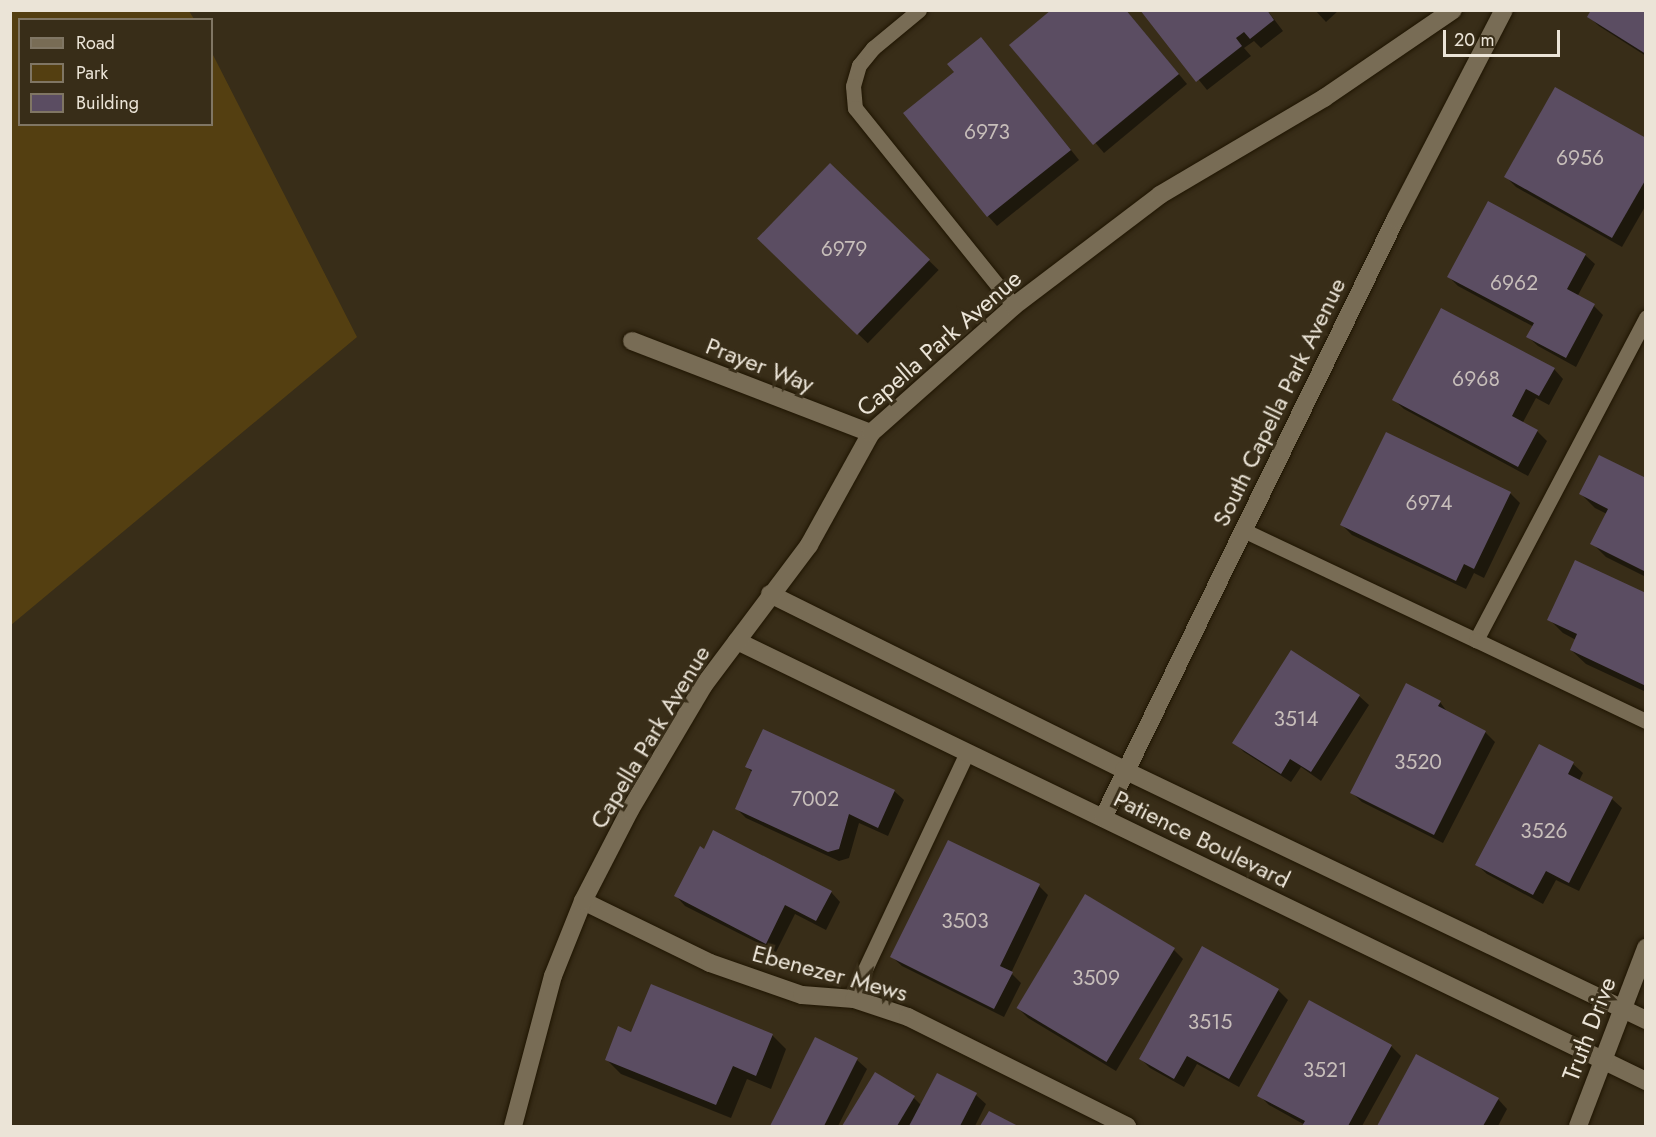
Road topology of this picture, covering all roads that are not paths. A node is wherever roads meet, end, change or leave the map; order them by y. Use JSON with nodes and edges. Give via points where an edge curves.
{"nodes":[{"id":1,"x":919,"y":10,"type":"edge"},
{"id":2,"x":1453,"y":10,"type":"edge"},
{"id":3,"x":1504,"y":10,"type":"edge"},
{"id":4,"x":1014,"y":306,"type":"junction"},
{"id":5,"x":1646,"y":317,"type":"edge"},
{"id":6,"x":632,"y":341,"type":"dead end"},
{"id":7,"x":871,"y":433,"type":"junction"},
{"id":8,"x":1243,"y":530,"type":"junction"},
{"id":9,"x":770,"y":594,"type":"junction"},
{"id":10,"x":1476,"y":640,"type":"junction"},
{"id":11,"x":737,"y":641,"type":"junction"},
{"id":12,"x":1646,"y":721,"type":"edge"},
{"id":13,"x":967,"y":752,"type":"junction"},
{"id":14,"x":1124,"y":770,"type":"junction"},
{"id":15,"x":1103,"y":818,"type":"junction"},
{"id":16,"x":584,"y":901,"type":"junction"},
{"id":17,"x":1646,"y":948,"type":"edge"},
{"id":18,"x":851,"y":999,"type":"junction"},
{"id":19,"x":1622,"y":1009,"type":"junction"},
{"id":20,"x":1646,"y":1020,"type":"edge"},
{"id":21,"x":1603,"y":1061,"type":"junction"},
{"id":22,"x":1646,"y":1081,"type":"edge"},
{"id":23,"x":513,"y":1126,"type":"edge"},
{"id":24,"x":1127,"y":1126,"type":"edge"},
{"id":25,"x":1578,"y":1126,"type":"edge"}],
"edges":[{"from":1,"to":4,"type":"lane","via":[[873,48],[859,65],[853,86],[855,108]]},
{"from":2,"to":4,"type":"street","name":"Capella Park Avenue","via":[[1324,98],[1160,195]]},
{"from":3,"to":8,"type":"street","name":"South Capella Park Avenue","via":[[1406,197]]},
{"from":4,"to":7,"type":"street","name":"Capella Park Avenue"},
{"from":5,"to":10,"type":"lane"},
{"from":6,"to":7,"type":"street","name":"Prayer Way"},
{"from":7,"to":9,"type":"street","name":"Capella Park Avenue","via":[[809,545]]},
{"from":8,"to":10,"type":"lane"},
{"from":8,"to":14,"type":"street","name":"South Capella Park Avenue"},
{"from":9,"to":11,"type":"street","name":"Capella Park Avenue"},
{"from":9,"to":14,"type":"street","name":"Patience Boulevard"},
{"from":10,"to":12,"type":"lane"},
{"from":11,"to":13,"type":"street","name":"Patience Boulevard"},
{"from":11,"to":16,"type":"street","name":"Capella Park Avenue","via":[[704,685],[630,810]]},
{"from":13,"to":15,"type":"street","name":"Patience Boulevard"},
{"from":13,"to":18,"type":"lane"},
{"from":14,"to":15,"type":"street","name":"South Capella Park Avenue"},
{"from":14,"to":19,"type":"street","name":"Patience Boulevard"},
{"from":15,"to":21,"type":"street","name":"Patience Boulevard"},
{"from":16,"to":18,"type":"street","name":"Ebenezer Mews","via":[[710,963],[801,995]]},
{"from":16,"to":23,"type":"street","name":"Capella Park Avenue","via":[[553,975]]},
{"from":17,"to":19,"type":"street","name":"Truth Drive"},
{"from":18,"to":24,"type":"street","name":"Ebenezer Mews","via":[[908,1017]]},
{"from":19,"to":20,"type":"street","name":"Patience Boulevard"},
{"from":19,"to":21,"type":"street","name":"Truth Drive"},
{"from":21,"to":22,"type":"street","name":"Patience Boulevard"},
{"from":21,"to":25,"type":"street","name":"Truth Drive"}]}
